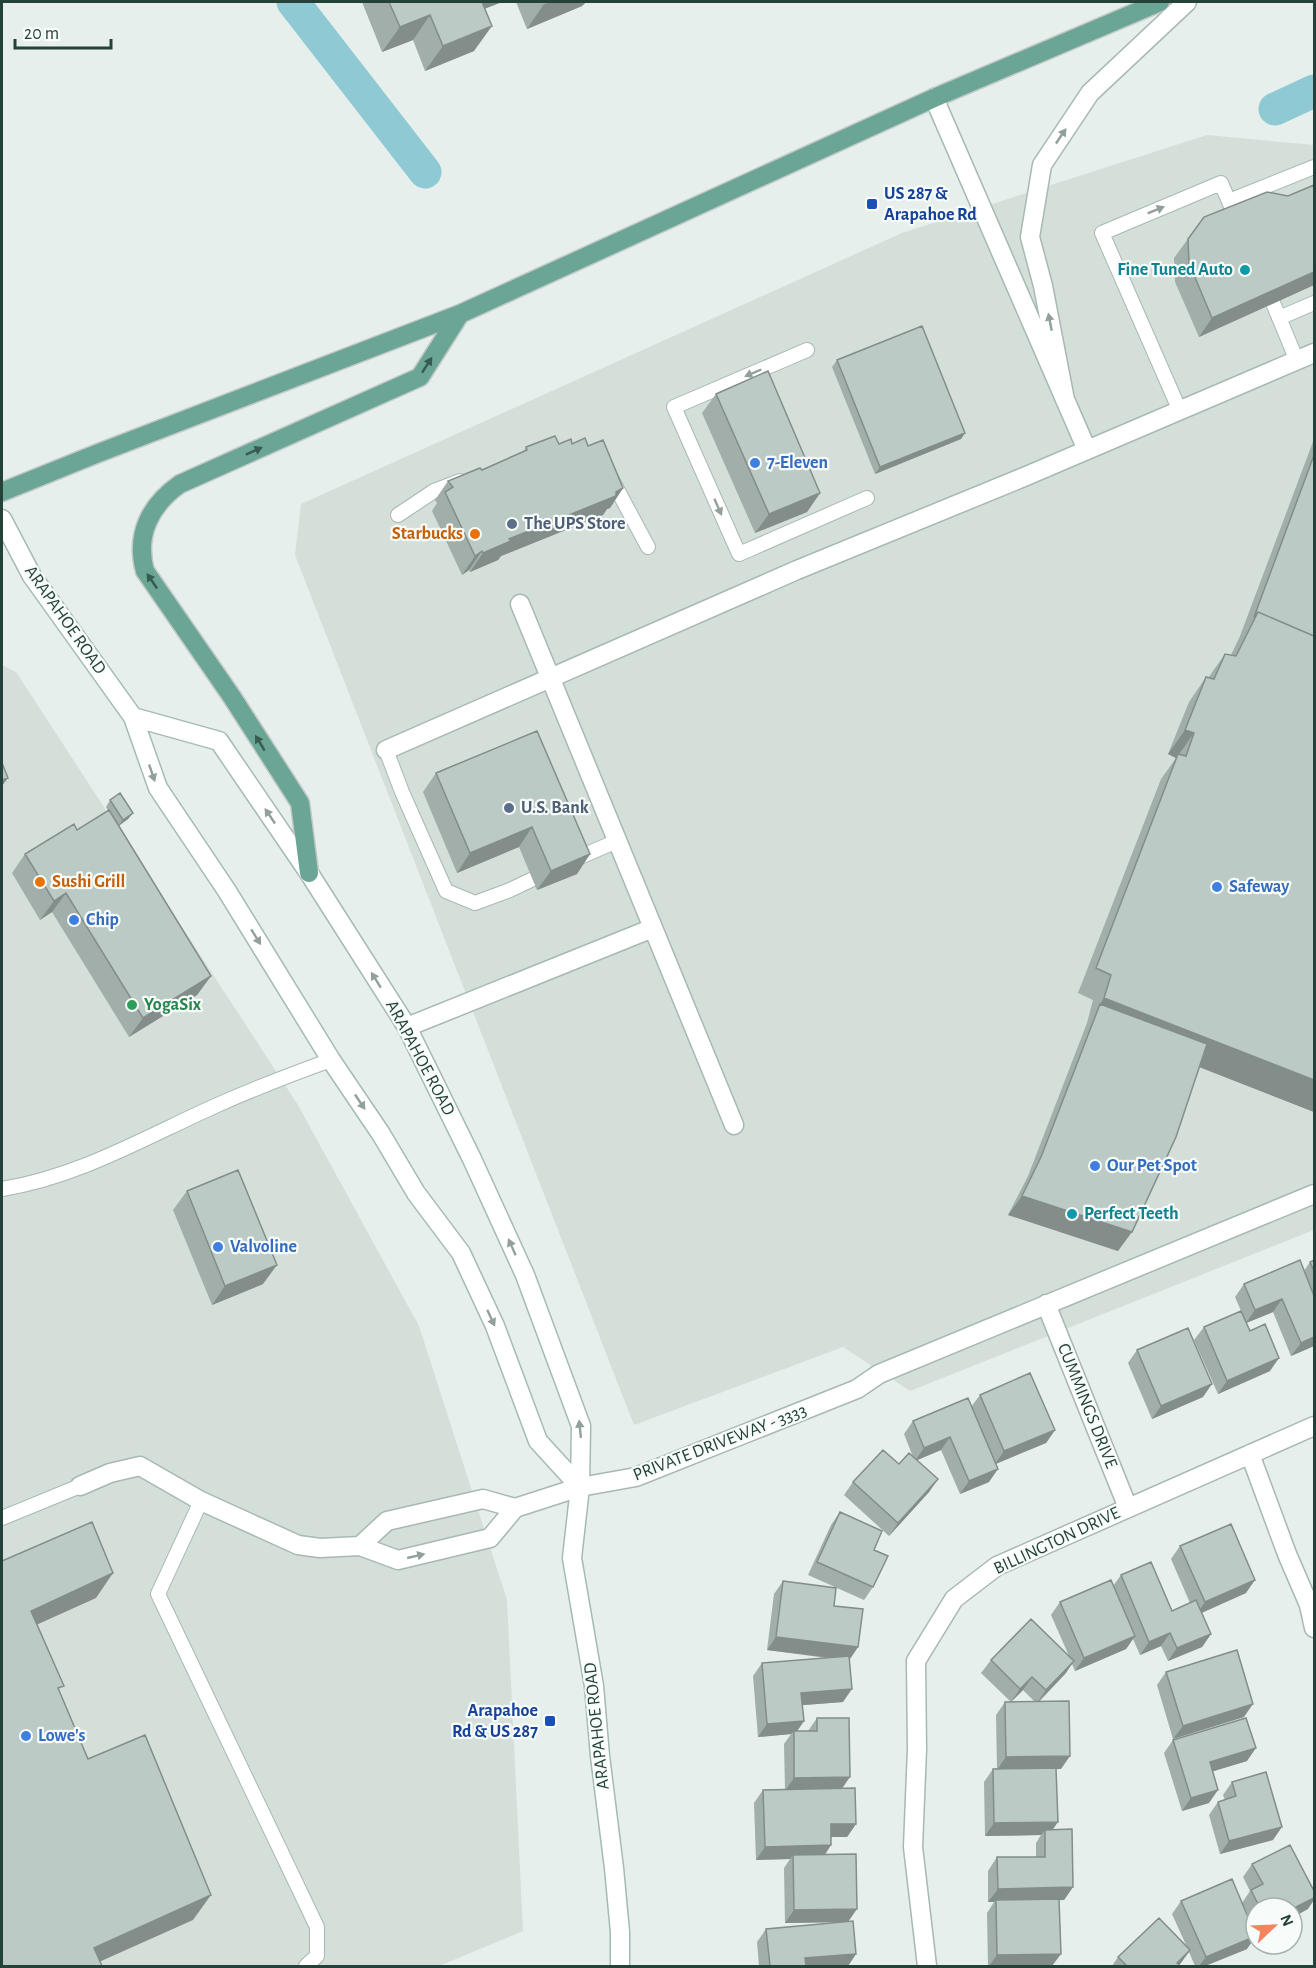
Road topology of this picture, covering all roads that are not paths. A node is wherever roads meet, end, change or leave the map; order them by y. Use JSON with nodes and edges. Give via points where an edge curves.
{"nodes":[{"id":1,"x":1160,"y":2,"type":"edge"},
{"id":2,"x":1187,"y":2,"type":"edge"},
{"id":3,"x":934,"y":98,"type":"junction"},
{"id":4,"x":1314,"y":167,"type":"edge"},
{"id":5,"x":1229,"y":201,"type":"junction"},
{"id":6,"x":1236,"y":218,"type":"edge"},
{"id":7,"x":1273,"y":303,"type":"edge"},
{"id":8,"x":1314,"y":303,"type":"edge"},
{"id":9,"x":460,"y":314,"type":"junction"},
{"id":10,"x":1279,"y":318,"type":"junction"},
{"id":11,"x":807,"y":350,"type":"dead end"},
{"id":12,"x":1314,"y":353,"type":"edge"},
{"id":13,"x":1297,"y":361,"type":"junction"},
{"id":14,"x":1065,"y":400,"type":"junction"},
{"id":15,"x":1180,"y":411,"type":"junction"},
{"id":16,"x":1087,"y":450,"type":"junction"},
{"id":17,"x":605,"y":467,"type":"edge"},
{"id":18,"x":477,"y":474,"type":"edge"},
{"id":19,"x":2,"y":492,"type":"edge"},
{"id":20,"x":867,"y":498,"type":"dead end"},
{"id":21,"x":398,"y":515,"type":"dead end"},
{"id":22,"x":2,"y":519,"type":"edge"},
{"id":23,"x":648,"y":548,"type":"dead end"},
{"id":24,"x":520,"y":604,"type":"dead end"},
{"id":25,"x":550,"y":678,"type":"junction"},
{"id":26,"x":133,"y":717,"type":"junction"},
{"id":27,"x":386,"y":750,"type":"joint"},
{"id":28,"x":617,"y":841,"type":"junction"},
{"id":29,"x":571,"y":861,"type":"edge"},
{"id":30,"x":309,"y":873,"type":"junction"},
{"id":31,"x":533,"y":879,"type":"dead end"},
{"id":32,"x":653,"y":928,"type":"junction"},
{"id":33,"x":406,"y":1027,"type":"junction"},
{"id":34,"x":331,"y":1060,"type":"junction"},
{"id":35,"x":734,"y":1125,"type":"dead end"},
{"id":36,"x":2,"y":1189,"type":"edge"},
{"id":37,"x":1314,"y":1194,"type":"edge"},
{"id":38,"x":1046,"y":1304,"type":"junction"},
{"id":39,"x":1314,"y":1426,"type":"edge"},
{"id":40,"x":1250,"y":1454,"type":"junction"},
{"id":41,"x":80,"y":1486,"type":"joint"},
{"id":42,"x":580,"y":1487,"type":"junction"},
{"id":43,"x":201,"y":1501,"type":"junction"},
{"id":44,"x":515,"y":1508,"type":"junction"},
{"id":45,"x":1128,"y":1508,"type":"junction"},
{"id":46,"x":2,"y":1518,"type":"edge"},
{"id":47,"x":360,"y":1546,"type":"junction"},
{"id":48,"x":1314,"y":1628,"type":"edge"},
{"id":49,"x":306,"y":1966,"type":"edge"},
{"id":50,"x":620,"y":1966,"type":"edge"},
{"id":51,"x":927,"y":1966,"type":"edge"}],
"edges":[{"from":1,"to":3,"type":"main road"},
{"from":14,"to":2,"type":"street","one_way":true,"via":[[1030,237],[1042,165],[1090,93]]},
{"from":3,"to":9,"type":"main road"},
{"from":3,"to":14,"type":"street"},
{"from":4,"to":5,"type":"lane"},
{"from":5,"to":6,"type":"lane"},
{"from":15,"to":5,"type":"lane","one_way":true,"via":[[1102,233],[1221,183]]},
{"from":7,"to":10,"type":"lane"},
{"from":8,"to":10,"type":"lane"},
{"from":9,"to":19,"type":"main road"},
{"from":30,"to":9,"type":"main road","one_way":true,"via":[[300,803],[145,571],[142,537],[159,501],[180,484],[420,377]]},
{"from":10,"to":13,"type":"lane"},
{"from":11,"to":20,"type":"lane","one_way":true,"via":[[674,407],[739,554]]},
{"from":12,"to":13,"type":"street"},
{"from":13,"to":15,"type":"street"},
{"from":14,"to":16,"type":"street"},
{"from":15,"to":16,"type":"street"},
{"from":16,"to":25,"type":"street"},
{"from":17,"to":23,"type":"lane"},
{"from":18,"to":21,"type":"lane","via":[[434,491]]},
{"from":22,"to":26,"type":"street","name":"ARAPAHOE ROAD","via":[[32,576]]},
{"from":24,"to":25,"type":"street"},
{"from":25,"to":27,"type":"street"},
{"from":25,"to":28,"type":"street"},
{"from":30,"to":26,"type":"street","name":"ARAPAHOE ROAD","one_way":true,"via":[[219,741]]},
{"from":26,"to":34,"type":"street","name":"ARAPAHOE ROAD","one_way":true,"via":[[158,788]]},
{"from":27,"to":31,"type":"lane","via":[[446,891],[475,903]]},
{"from":28,"to":29,"type":"lane"},
{"from":28,"to":32,"type":"street"},
{"from":33,"to":30,"type":"street","name":"ARAPAHOE ROAD","one_way":true},
{"from":32,"to":33,"type":"street"},
{"from":32,"to":35,"type":"street"},
{"from":42,"to":33,"type":"street","name":"ARAPAHOE ROAD","one_way":true,"via":[[581,1425],[525,1275]]},
{"from":34,"to":36,"type":"lane","via":[[217,1105],[101,1160]]},
{"from":34,"to":42,"type":"street","name":"ARAPAHOE ROAD","one_way":true,"via":[[416,1194],[461,1252],[495,1326],[538,1441]]},
{"from":37,"to":38,"type":"street","name":"PRIVATE DRIVEWAY - 3333"},
{"from":38,"to":42,"type":"street","name":"PRIVATE DRIVEWAY - 3333","via":[[879,1374],[857,1389],[636,1477]]},
{"from":38,"to":45,"type":"street","name":"CUMMINGS DRIVE"},
{"from":39,"to":40,"type":"street","name":"BILLINGTON DRIVE"},
{"from":40,"to":45,"type":"street","name":"BILLINGTON DRIVE"},
{"from":40,"to":48,"type":"street","via":[[1309,1605]]},
{"from":41,"to":43,"type":"street","via":[[140,1466]]},
{"from":41,"to":46,"type":"lane"},
{"from":42,"to":44,"type":"street","name":"PRIVATE DRIVEWAY - 3333"},
{"from":42,"to":50,"type":"street","name":"ARAPAHOE ROAD","via":[[572,1558],[594,1686],[615,1868]]},
{"from":43,"to":47,"type":"street","via":[[298,1545]]},
{"from":43,"to":49,"type":"lane","via":[[158,1593],[318,1927],[317,1956]]},
{"from":44,"to":47,"type":"street","via":[[483,1499],[387,1521]]},
{"from":47,"to":44,"type":"street","one_way":true,"via":[[398,1560],[490,1538]]},
{"from":45,"to":51,"type":"street","name":"BILLINGTON DRIVE","via":[[997,1566],[954,1599],[916,1661],[912,1847]]}]}
